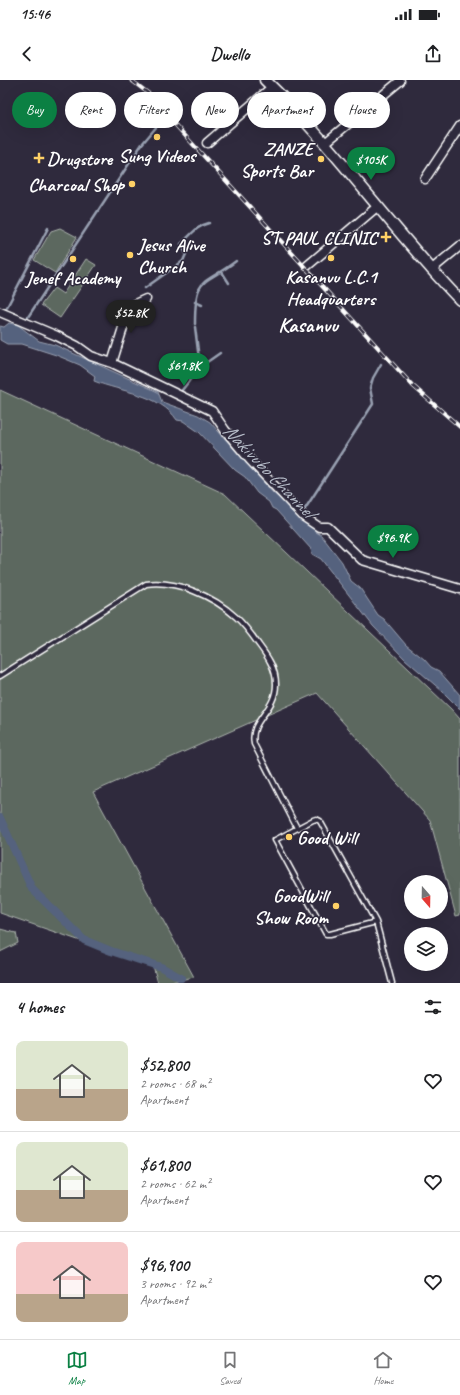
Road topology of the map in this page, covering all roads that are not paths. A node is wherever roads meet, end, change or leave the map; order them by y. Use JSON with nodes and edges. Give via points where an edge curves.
{"nodes":[{"id":1,"x":400,"y":81,"type":"edge"},
{"id":2,"x":269,"y":83,"type":"edge"},
{"id":3,"x":460,"y":126,"type":"edge"},
{"id":4,"x":207,"y":143,"type":"dead end"},
{"id":5,"x":325,"y":143,"type":"junction"},
{"id":6,"x":425,"y":179,"type":"dead end"},
{"id":7,"x":378,"y":206,"type":"junction"},
{"id":8,"x":460,"y":246,"type":"edge"},
{"id":9,"x":307,"y":266,"type":"dead end"},
{"id":10,"x":431,"y":270,"type":"junction"},
{"id":11,"x":146,"y":299,"type":"dead end"},
{"id":12,"x":460,"y":300,"type":"edge"},
{"id":13,"x":0,"y":312,"type":"edge"},
{"id":14,"x":112,"y":363,"type":"junction"},
{"id":15,"x":460,"y":589,"type":"edge"},
{"id":16,"x":0,"y":676,"type":"edge"},
{"id":17,"x":297,"y":828,"type":"junction"},
{"id":18,"x":376,"y":922,"type":"junction"},
{"id":19,"x":392,"y":983,"type":"edge"}],
"edges":[{"from":1,"to":5,"type":"street"},
{"from":2,"to":4,"type":"street"},
{"from":2,"to":5,"type":"street"},
{"from":3,"to":6,"type":"street"},
{"from":5,"to":7,"type":"street"},
{"from":7,"to":9,"type":"street"},
{"from":7,"to":10,"type":"street"},
{"from":8,"to":10,"type":"street"},
{"from":10,"to":12,"type":"street"},
{"from":11,"to":14,"type":"street","via":[[135,304],[128,315]]},
{"from":13,"to":14,"type":"street","via":[[57,336],[91,356]]},
{"from":14,"to":15,"type":"street","via":[[212,411],[250,460],[304,517],[319,527],[328,527],[362,560]]},
{"from":16,"to":17,"type":"lane","via":[[146,584],[173,584],[217,604],[235,616],[249,631],[266,654],[274,671],[275,694],[269,709],[254,726],[252,735],[254,744]]},
{"from":17,"to":18,"type":"lane","via":[[316,819],[320,821]]},
{"from":17,"to":18,"type":"lane","via":[[275,840],[326,934]]},
{"from":18,"to":19,"type":"lane"}]}
